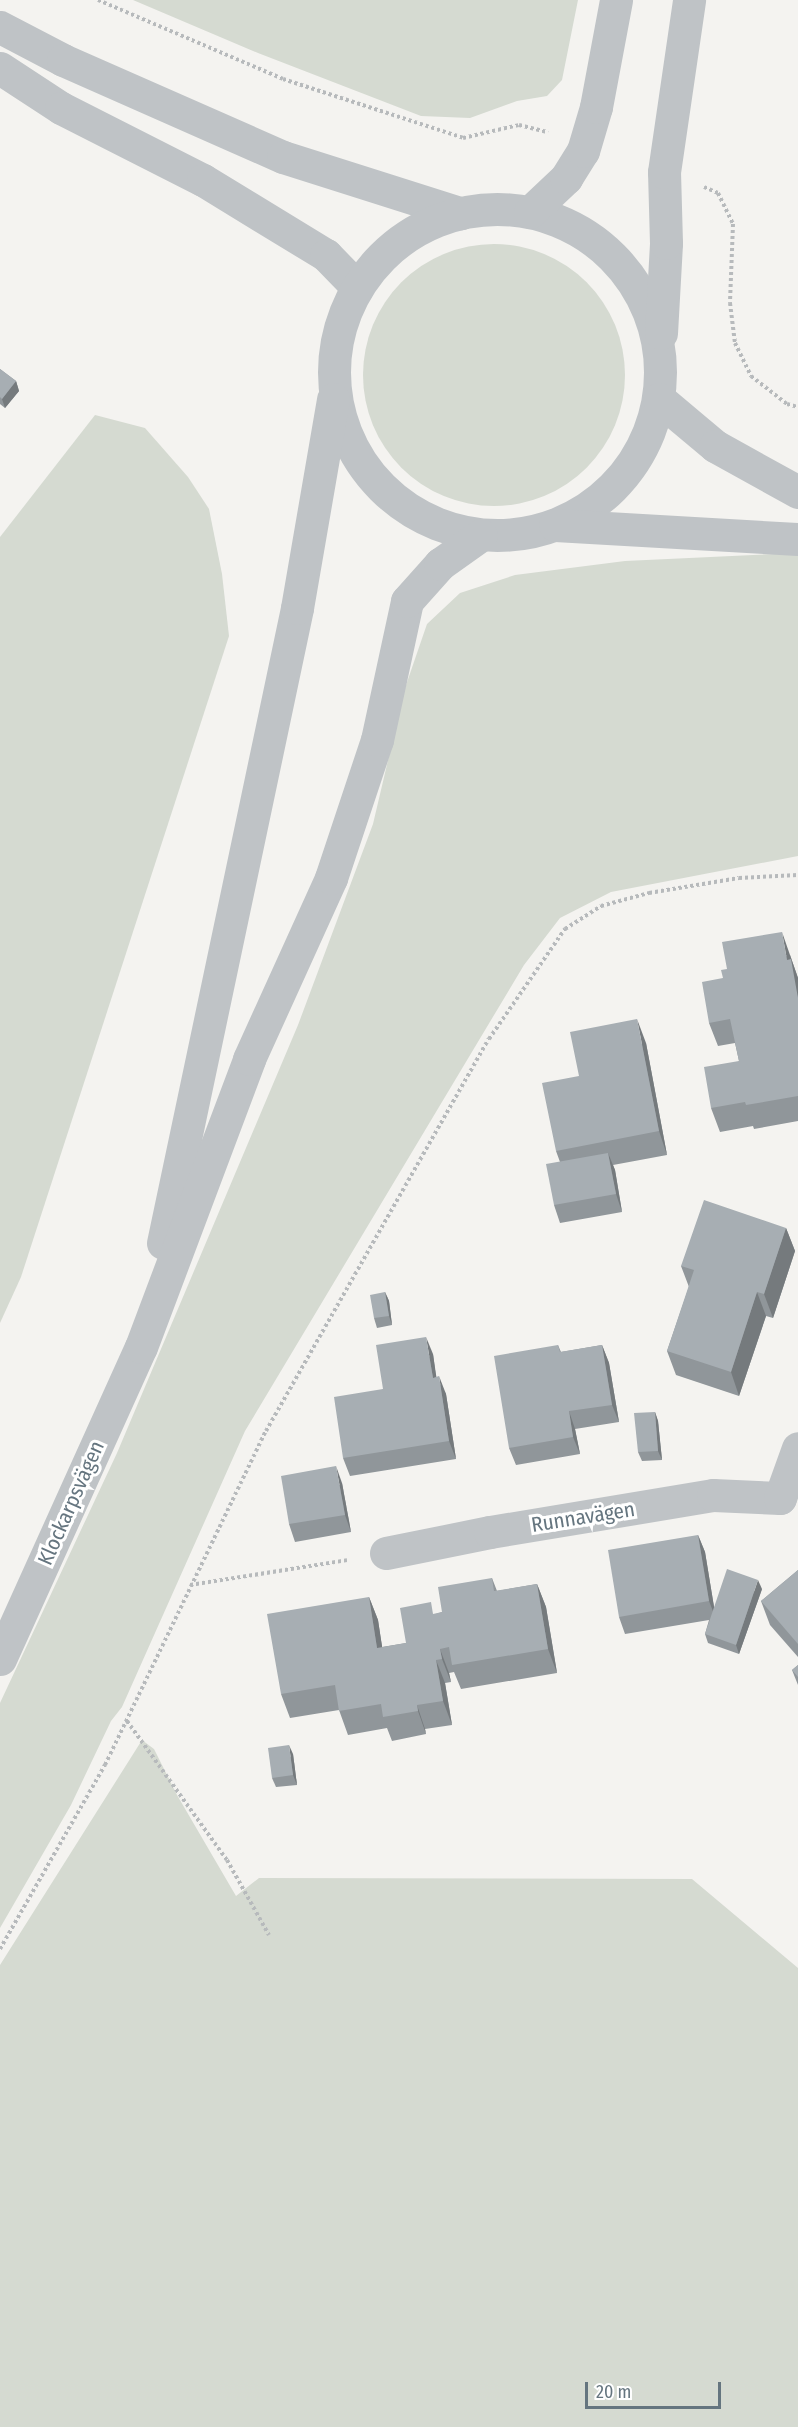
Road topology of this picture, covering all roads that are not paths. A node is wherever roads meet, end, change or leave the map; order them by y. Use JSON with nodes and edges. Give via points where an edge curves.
{"nodes":[{"id":1,"x":616,"y":0,"type":"edge"},
{"id":2,"x":689,"y":0,"type":"edge"},
{"id":3,"x":0,"y":27,"type":"edge"},
{"id":4,"x":0,"y":68,"type":"edge"},
{"id":5,"x":530,"y":212,"type":"junction"},
{"id":6,"x":460,"y":213,"type":"junction"},
{"id":7,"x":357,"y":287,"type":"junction"},
{"id":8,"x":660,"y":356,"type":"junction"},
{"id":9,"x":335,"y":391,"type":"junction"},
{"id":10,"x":659,"y":399,"type":"junction"},
{"id":11,"x":798,"y":492,"type":"edge"},
{"id":12,"x":555,"y":525,"type":"junction"},
{"id":13,"x":482,"y":536,"type":"junction"},
{"id":14,"x":798,"y":539,"type":"edge"},
{"id":15,"x":141,"y":1347,"type":"junction"},
{"id":16,"x":798,"y":1448,"type":"edge"},
{"id":17,"x":789,"y":1503,"type":"edge"},
{"id":18,"x":386,"y":1553,"type":"road end"},
{"id":19,"x":0,"y":1659,"type":"edge"}],
"edges":[{"from":1,"to":5,"type":"street","via":[[596,107],[583,151],[566,178]]},
{"from":2,"to":8,"type":"street","via":[[664,172],[666,243]]},
{"from":3,"to":6,"type":"street","via":[[63,60],[283,157]]},
{"from":4,"to":7,"type":"street","via":[[61,108],[203,180],[326,255]]},
{"from":5,"to":6,"type":"street","via":[[495,209]]},
{"from":5,"to":8,"type":"street","via":[[582,232],[612,256],[645,302]]},
{"from":6,"to":7,"type":"street","via":[[401,240],[377,261]]},
{"from":7,"to":9,"type":"street","via":[[334,355]]},
{"from":8,"to":10,"type":"street"},
{"from":9,"to":13,"type":"street","via":[[346,434],[382,489],[419,516]]},
{"from":9,"to":15,"type":"street","via":[[297,608]]},
{"from":10,"to":11,"type":"street","via":[[715,446]]},
{"from":10,"to":12,"type":"street","via":[[648,435],[624,476],[596,502]]},
{"from":12,"to":13,"type":"street","via":[[519,535]]},
{"from":12,"to":14,"type":"street"},
{"from":13,"to":15,"type":"street","via":[[440,564],[407,601],[377,740],[331,878],[249,1059]]},
{"from":15,"to":19,"type":"street","name":"Klockarpsvägen"},
{"from":16,"to":17,"type":"street","name":"Runnavägen"},
{"from":17,"to":18,"type":"street","name":"Runnavägen","via":[[713,1496]]}]}
